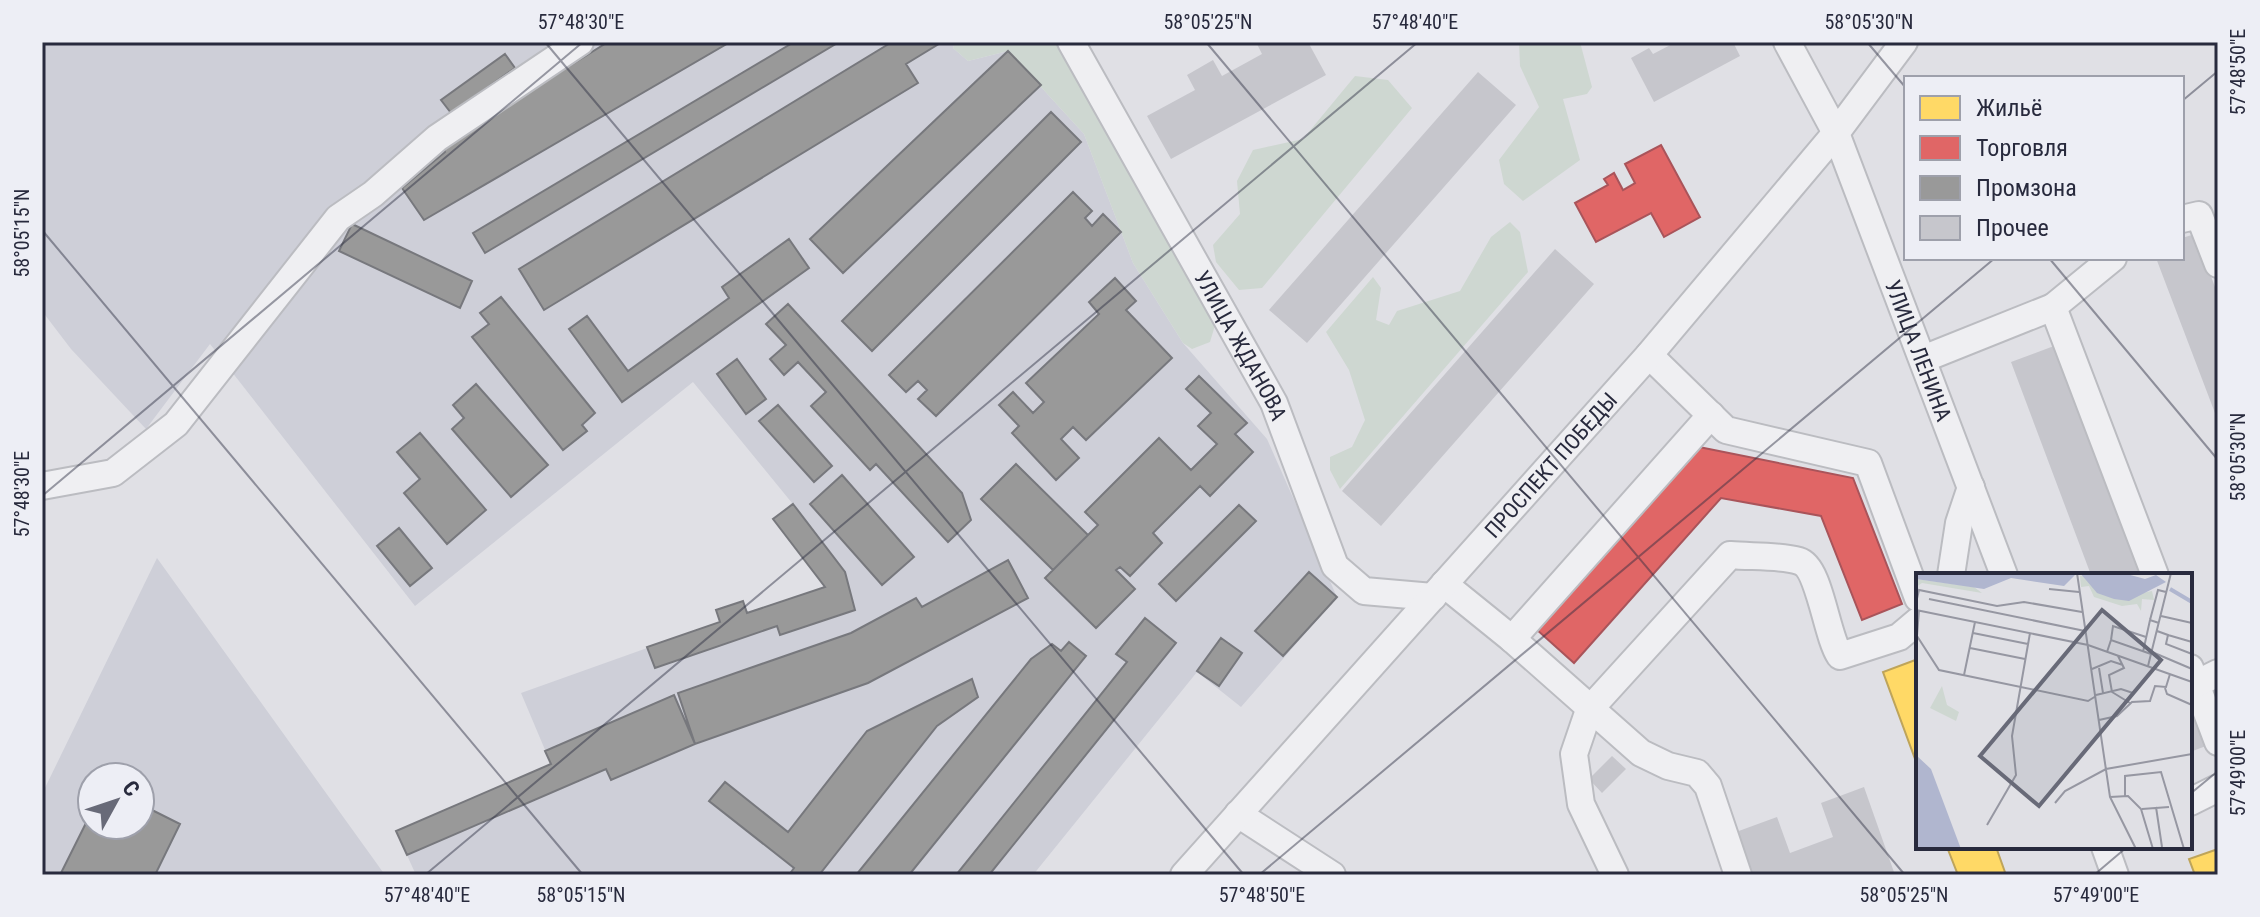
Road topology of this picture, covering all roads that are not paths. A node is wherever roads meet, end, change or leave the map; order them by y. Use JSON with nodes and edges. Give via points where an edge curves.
{"nodes":[{"id":1,"x":580,"y":42,"type":"edge"},
{"id":2,"x":1071,"y":42,"type":"edge"},
{"id":3,"x":1787,"y":42,"type":"edge"},
{"id":4,"x":1904,"y":42,"type":"edge"},
{"id":5,"x":1836,"y":133,"type":"junction"},
{"id":6,"x":2184,"y":219,"type":"edge"},
{"id":7,"x":2111,"y":260,"type":"edge"},
{"id":8,"x":2218,"y":264,"type":"edge"},
{"id":9,"x":2053,"y":307,"type":"junction"},
{"id":10,"x":1649,"y":355,"type":"junction"},
{"id":11,"x":1923,"y":359,"type":"junction"},
{"id":12,"x":1711,"y":415,"type":"junction"},
{"id":13,"x":42,"y":486,"type":"edge"},
{"id":14,"x":1971,"y":487,"type":"junction"},
{"id":15,"x":1951,"y":573,"type":"edge"},
{"id":16,"x":2003,"y":573,"type":"edge"},
{"id":17,"x":2154,"y":573,"type":"edge"},
{"id":18,"x":1438,"y":590,"type":"junction"},
{"id":19,"x":1916,"y":593,"type":"edge"},
{"id":20,"x":1916,"y":623,"type":"edge"},
{"id":21,"x":1512,"y":639,"type":"junction"},
{"id":22,"x":2201,"y":675,"type":"edge"},
{"id":23,"x":1589,"y":710,"type":"junction"},
{"id":24,"x":2218,"y":742,"type":"edge"},
{"id":25,"x":2218,"y":788,"type":"edge"},
{"id":26,"x":2192,"y":801,"type":"edge"},
{"id":27,"x":1238,"y":814,"type":"junction"},
{"id":28,"x":2106,"y":849,"type":"edge"},
{"id":29,"x":1184,"y":875,"type":"edge"},
{"id":30,"x":1332,"y":875,"type":"edge"},
{"id":31,"x":1615,"y":875,"type":"edge"},
{"id":32,"x":1738,"y":875,"type":"edge"},
{"id":33,"x":2115,"y":875,"type":"edge"}],
"edges":[{"from":1,"to":13,"type":"street","via":[[437,138],[338,218],[176,424],[113,473]]},
{"from":2,"to":18,"type":"street","name":"УЛИЦА ЖДАНОВА","via":[[1274,403],[1335,566],[1364,591]]},
{"from":3,"to":5,"type":"street","name":"УЛИЦА ЛЕНИНА"},
{"from":4,"to":5,"type":"street","name":"ПРОСПЕКТ ПОБЕДЫ"},
{"from":5,"to":10,"type":"street","name":"ПРОСПЕКТ ПОБЕДЫ"},
{"from":5,"to":11,"type":"street","name":"УЛИЦА ЛЕНИНА"},
{"from":6,"to":8,"type":"street","via":[[2199,215]]},
{"from":7,"to":9,"type":"street"},
{"from":9,"to":11,"type":"street"},
{"from":9,"to":17,"type":"street"},
{"from":10,"to":12,"type":"street"},
{"from":10,"to":18,"type":"street","name":"ПРОСПЕКТ ПОБЕДЫ"},
{"from":11,"to":14,"type":"street","name":"УЛИЦА ЛЕНИНА"},
{"from":12,"to":19,"type":"street","via":[[1726,430],[1868,463]]},
{"from":12,"to":21,"type":"street"},
{"from":14,"to":15,"type":"street"},
{"from":14,"to":16,"type":"street","name":"УЛИЦА ЛЕНИНА"},
{"from":18,"to":21,"type":"street"},
{"from":18,"to":27,"type":"street","name":"ПРОСПЕКТ ПОБЕДЫ"},
{"from":20,"to":23,"type":"street","via":[[1899,637],[1840,656],[1811,569],[1801,561],[1730,555]]},
{"from":21,"to":23,"type":"street"},
{"from":22,"to":24,"type":"street"},
{"from":23,"to":31,"type":"street","via":[[1574,754],[1581,804]]},
{"from":23,"to":32,"type":"street","via":[[1641,753],[1697,773],[1708,786]]},
{"from":25,"to":26,"type":"street"},
{"from":27,"to":29,"type":"street","name":"ПРОСПЕКТ ПОБЕДЫ"},
{"from":27,"to":30,"type":"street"},
{"from":28,"to":33,"type":"street"}]}
